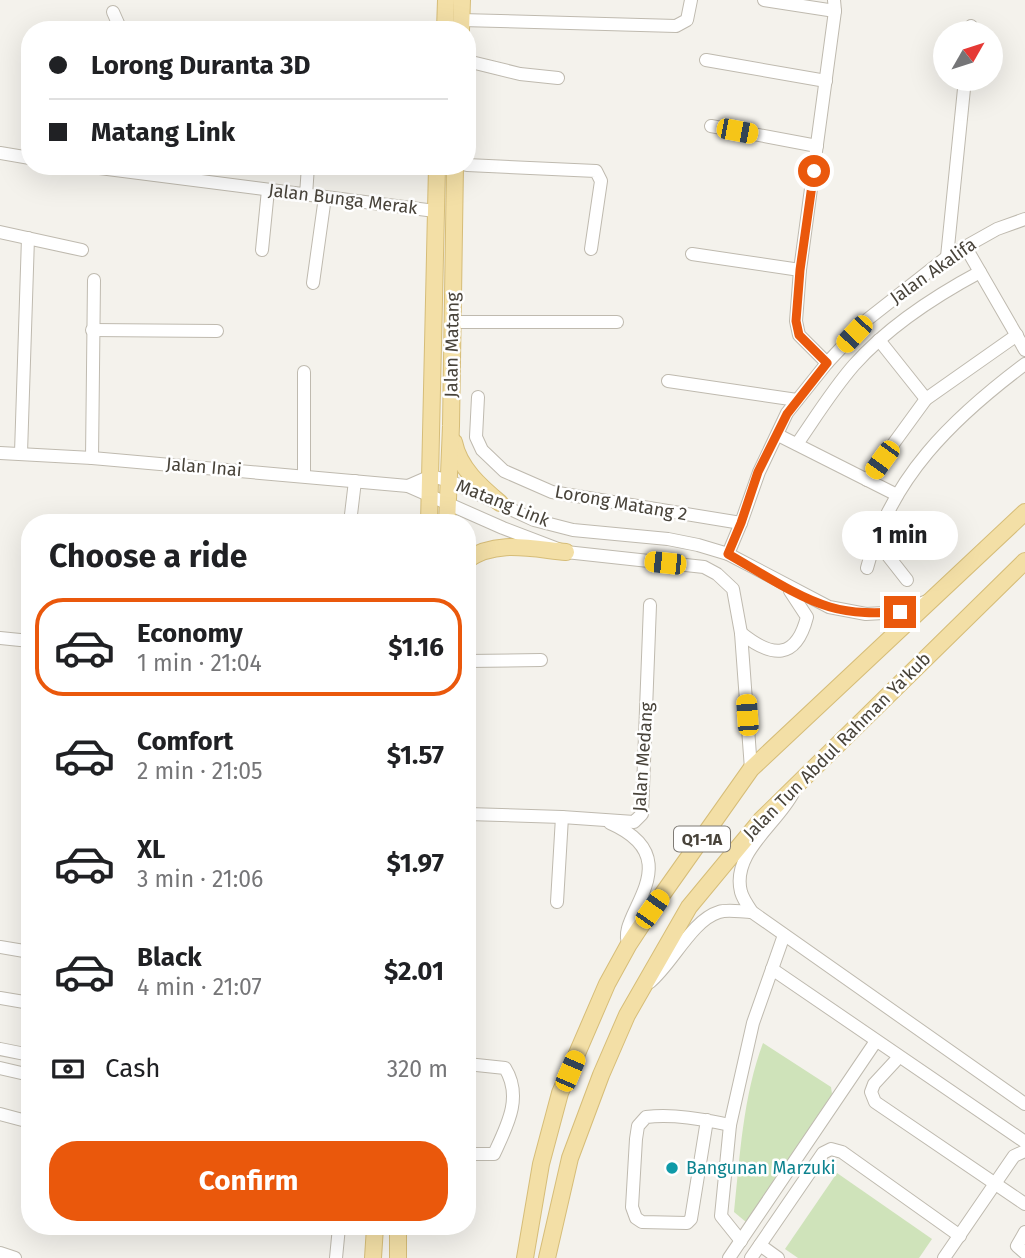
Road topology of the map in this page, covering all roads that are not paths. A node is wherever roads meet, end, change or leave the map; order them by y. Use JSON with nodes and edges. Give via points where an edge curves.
{"nodes":[{"id":1,"x":446,"y":0,"type":"edge"},
{"id":2,"x":462,"y":0,"type":"edge"},
{"id":3,"x":691,"y":0,"type":"edge"},
{"id":4,"x":764,"y":0,"type":"edge"},
{"id":5,"x":834,"y":6,"type":"edge"},
{"id":6,"x":113,"y":12,"type":"dead end"},
{"id":7,"x":117,"y":21,"type":"edge"},
{"id":8,"x":445,"y":21,"type":"edge"},
{"id":9,"x":461,"y":21,"type":"edge"},
{"id":10,"x":476,"y":25,"type":"edge"},
{"id":11,"x":706,"y":60,"type":"dead end"},
{"id":12,"x":476,"y":63,"type":"edge"},
{"id":13,"x":558,"y":78,"type":"dead end"},
{"id":14,"x":826,"y":81,"type":"junction"},
{"id":15,"x":964,"y":91,"type":"edge"},
{"id":16,"x":711,"y":126,"type":"dead end"},
{"id":17,"x":817,"y":146,"type":"junction"},
{"id":18,"x":0,"y":153,"type":"edge"},
{"id":19,"x":21,"y":156,"type":"edge"},
{"id":20,"x":476,"y":166,"type":"edge"},
{"id":21,"x":163,"y":175,"type":"edge"},
{"id":22,"x":307,"y":175,"type":"edge"},
{"id":23,"x":437,"y":175,"type":"edge"},
{"id":24,"x":455,"y":175,"type":"edge"},
{"id":25,"x":268,"y":190,"type":"junction"},
{"id":26,"x":306,"y":195,"type":"junction"},
{"id":27,"x":325,"y":197,"type":"junction"},
{"id":28,"x":435,"y":211,"type":"junction"},
{"id":29,"x":1025,"y":219,"type":"edge"},
{"id":30,"x":0,"y":232,"type":"edge"},
{"id":31,"x":28,"y":238,"type":"junction"},
{"id":32,"x":965,"y":246,"type":"junction"},
{"id":33,"x":591,"y":249,"type":"dead end"},
{"id":34,"x":82,"y":250,"type":"dead end"},
{"id":35,"x":262,"y":250,"type":"dead end"},
{"id":36,"x":692,"y":254,"type":"dead end"},
{"id":37,"x":947,"y":257,"type":"junction"},
{"id":38,"x":800,"y":270,"type":"junction"},
{"id":39,"x":980,"y":272,"type":"junction"},
{"id":40,"x":94,"y":280,"type":"dead end"},
{"id":41,"x":313,"y":282,"type":"dead end"},
{"id":42,"x":452,"y":321,"type":"junction"},
{"id":43,"x":617,"y":321,"type":"dead end"},
{"id":44,"x":92,"y":330,"type":"junction"},
{"id":45,"x":217,"y":331,"type":"dead end"},
{"id":46,"x":1017,"y":335,"type":"junction"},
{"id":47,"x":879,"y":340,"type":"junction"},
{"id":48,"x":1025,"y":350,"type":"edge"},
{"id":49,"x":827,"y":363,"type":"junction"},
{"id":50,"x":1025,"y":365,"type":"edge"},
{"id":51,"x":304,"y":373,"type":"dead end"},
{"id":52,"x":668,"y":381,"type":"dead end"},
{"id":53,"x":478,"y":397,"type":"dead end"},
{"id":54,"x":926,"y":399,"type":"junction"},
{"id":55,"x":796,"y":400,"type":"junction"},
{"id":56,"x":451,"y":426,"type":"junction"},
{"id":57,"x":778,"y":435,"type":"junction"},
{"id":58,"x":797,"y":444,"type":"junction"},
{"id":59,"x":0,"y":453,"type":"edge"},
{"id":60,"x":20,"y":453,"type":"junction"},
{"id":61,"x":92,"y":458,"type":"junction"},
{"id":62,"x":304,"y":475,"type":"junction"},
{"id":63,"x":431,"y":476,"type":"junction"},
{"id":64,"x":867,"y":480,"type":"junction"},
{"id":65,"x":355,"y":481,"type":"junction"},
{"id":66,"x":450,"y":481,"type":"junction"},
{"id":67,"x":408,"y":486,"type":"junction"},
{"id":68,"x":897,"y":495,"type":"junction"},
{"id":69,"x":430,"y":498,"type":"junction"},
{"id":70,"x":500,"y":503,"type":"junction"},
{"id":71,"x":449,"y":504,"type":"junction"},
{"id":72,"x":1025,"y":512,"type":"edge"},
{"id":73,"x":350,"y":514,"type":"edge"},
{"id":74,"x":429,"y":514,"type":"edge"},
{"id":75,"x":448,"y":514,"type":"edge"},
{"id":76,"x":472,"y":514,"type":"edge"},
{"id":77,"x":476,"y":516,"type":"edge"},
{"id":78,"x":741,"y":523,"type":"junction"},
{"id":79,"x":874,"y":538,"type":"junction"},
{"id":80,"x":566,"y":552,"type":"junction"},
{"id":81,"x":476,"y":553,"type":"edge"},
{"id":82,"x":728,"y":554,"type":"junction"},
{"id":83,"x":1025,"y":561,"type":"edge"},
{"id":84,"x":867,"y":568,"type":"dead end"},
{"id":85,"x":907,"y":580,"type":"dead end"},
{"id":86,"x":787,"y":587,"type":"junction"},
{"id":87,"x":934,"y":598,"type":"junction"},
{"id":88,"x":650,"y":605,"type":"dead end"},
{"id":89,"x":741,"y":633,"type":"junction"},
{"id":90,"x":0,"y":638,"type":"edge"},
{"id":91,"x":21,"y":640,"type":"edge"},
{"id":92,"x":541,"y":660,"type":"dead end"},
{"id":93,"x":476,"y":661,"type":"edge"},
{"id":94,"x":751,"y":769,"type":"junction"},
{"id":95,"x":800,"y":779,"type":"junction"},
{"id":96,"x":476,"y":814,"type":"edge"},
{"id":97,"x":562,"y":817,"type":"junction"},
{"id":98,"x":600,"y":819,"type":"junction"},
{"id":99,"x":556,"y":902,"type":"dead end"},
{"id":100,"x":752,"y":912,"type":"junction"},
{"id":101,"x":785,"y":935,"type":"junction"},
{"id":102,"x":629,"y":944,"type":"junction"},
{"id":103,"x":0,"y":947,"type":"edge"},
{"id":104,"x":21,"y":950,"type":"edge"},
{"id":105,"x":772,"y":969,"type":"junction"},
{"id":106,"x":641,"y":989,"type":"junction"},
{"id":107,"x":0,"y":998,"type":"edge"},
{"id":108,"x":21,"y":1002,"type":"edge"},
{"id":109,"x":876,"y":1041,"type":"junction"},
{"id":110,"x":0,"y":1049,"type":"edge"},
{"id":111,"x":21,"y":1053,"type":"edge"},
{"id":112,"x":900,"y":1057,"type":"junction"},
{"id":113,"x":476,"y":1065,"type":"edge"},
{"id":114,"x":0,"y":1068,"type":"edge"},
{"id":115,"x":21,"y":1073,"type":"edge"},
{"id":116,"x":1025,"y":1104,"type":"edge"},
{"id":117,"x":0,"y":1114,"type":"edge"},
{"id":118,"x":21,"y":1120,"type":"edge"},
{"id":119,"x":706,"y":1120,"type":"junction"},
{"id":120,"x":730,"y":1125,"type":"junction"},
{"id":121,"x":1025,"y":1142,"type":"edge"},
{"id":122,"x":1025,"y":1151,"type":"edge"},
{"id":123,"x":476,"y":1154,"type":"edge"},
{"id":124,"x":995,"y":1184,"type":"junction"},
{"id":125,"x":1025,"y":1204,"type":"edge"},
{"id":126,"x":339,"y":1235,"type":"edge"},
{"id":127,"x":374,"y":1235,"type":"edge"},
{"id":128,"x":398,"y":1235,"type":"edge"},
{"id":129,"x":1024,"y":1235,"type":"edge"},
{"id":130,"x":960,"y":1236,"type":"junction"},
{"id":131,"x":741,"y":1241,"type":"junction"},
{"id":132,"x":760,"y":1245,"type":"junction"},
{"id":133,"x":0,"y":1253,"type":"edge"},
{"id":134,"x":1025,"y":1253,"type":"edge"},
{"id":135,"x":15,"y":1258,"type":"edge"},
{"id":136,"x":336,"y":1258,"type":"edge"},
{"id":137,"x":373,"y":1258,"type":"edge"},
{"id":138,"x":398,"y":1258,"type":"edge"},
{"id":139,"x":526,"y":1258,"type":"edge"},
{"id":140,"x":547,"y":1258,"type":"edge"},
{"id":141,"x":729,"y":1258,"type":"edge"},
{"id":142,"x":751,"y":1258,"type":"edge"},
{"id":143,"x":778,"y":1258,"type":"edge"},
{"id":144,"x":944,"y":1258,"type":"edge"}],
"edges":[{"from":1,"to":8,"type":"main road"},
{"from":2,"to":9,"type":"main road"},
{"from":3,"to":10,"type":"street","via":[[687,20],[676,26]]},
{"from":4,"to":5,"type":"street"},
{"from":5,"to":14,"type":"street"},
{"from":6,"to":7,"type":"street"},
{"from":11,"to":14,"type":"street"},
{"from":12,"to":13,"type":"street"},
{"from":14,"to":17,"type":"street"},
{"from":15,"to":37,"type":"street"},
{"from":16,"to":17,"type":"street"},
{"from":17,"to":38,"type":"street"},
{"from":18,"to":19,"type":"street"},
{"from":20,"to":33,"type":"street","via":[[596,170],[601,180]]},
{"from":21,"to":25,"type":"street","name":"Jalan Bunga Merak"},
{"from":22,"to":26,"type":"street"},
{"from":23,"to":28,"type":"main road","name":"Jalan Matang"},
{"from":24,"to":42,"type":"main road","name":"Jalan Matang"},
{"from":25,"to":26,"type":"street","name":"Jalan Bunga Merak"},
{"from":25,"to":35,"type":"street"},
{"from":26,"to":27,"type":"street","name":"Jalan Bunga Merak"},
{"from":27,"to":28,"type":"street","name":"Jalan Bunga Merak"},
{"from":27,"to":41,"type":"street"},
{"from":28,"to":63,"type":"main road","name":"Jalan Matang"},
{"from":29,"to":32,"type":"street","name":"Jalan Akalifa"},
{"from":30,"to":31,"type":"street"},
{"from":31,"to":34,"type":"street"},
{"from":31,"to":60,"type":"street"},
{"from":32,"to":37,"type":"street","name":"Jalan Akalifa"},
{"from":32,"to":39,"type":"street"},
{"from":36,"to":38,"type":"street"},
{"from":37,"to":49,"type":"street","name":"Jalan Akalifa","via":[[868,319]]},
{"from":38,"to":49,"type":"street","via":[[799,335]]},
{"from":39,"to":46,"type":"street"},
{"from":39,"to":47,"type":"street"},
{"from":40,"to":44,"type":"street"},
{"from":42,"to":43,"type":"street"},
{"from":42,"to":56,"type":"main road","name":"Jalan Matang"},
{"from":44,"to":45,"type":"street"},
{"from":44,"to":61,"type":"street"},
{"from":46,"to":48,"type":"street"},
{"from":46,"to":54,"type":"street"},
{"from":47,"to":54,"type":"street"},
{"from":47,"to":58,"type":"street","via":[[853,366]]},
{"from":49,"to":55,"type":"street","name":"Jalan Akalifa"},
{"from":50,"to":68,"type":"street","via":[[989,391],[937,440]]},
{"from":51,"to":62,"type":"street"},
{"from":52,"to":55,"type":"street"},
{"from":53,"to":78,"type":"street","name":"Lorong Matang 2","via":[[477,438],[482,450],[504,471],[552,492]]},
{"from":54,"to":64,"type":"street"},
{"from":55,"to":57,"type":"street","name":"Jalan Akalifa"},
{"from":56,"to":66,"type":"main road","name":"Jalan Matang"},
{"from":56,"to":70,"type":"main road","via":[[455,450],[465,468]]},
{"from":57,"to":58,"type":"street"},
{"from":57,"to":78,"type":"street","name":"Jalan Akalifa","via":[[758,472]]},
{"from":58,"to":64,"type":"street"},
{"from":59,"to":60,"type":"street","name":"Jalan Inai"},
{"from":60,"to":61,"type":"street","name":"Jalan Inai"},
{"from":61,"to":62,"type":"street","name":"Jalan Inai"},
{"from":62,"to":65,"type":"street","name":"Jalan Inai"},
{"from":63,"to":66,"type":"street","name":"Matang Link"},
{"from":63,"to":67,"type":"street"},
{"from":63,"to":69,"type":"main road","name":"Jalan Matang"},
{"from":64,"to":68,"type":"street"},
{"from":65,"to":67,"type":"street","name":"Jalan Inai"},
{"from":65,"to":73,"type":"street"},
{"from":66,"to":70,"type":"street","name":"Matang Link"},
{"from":66,"to":71,"type":"main road","name":"Jalan Matang"},
{"from":67,"to":69,"type":"street","name":"Matang Link"},
{"from":68,"to":79,"type":"street"},
{"from":69,"to":71,"type":"street","name":"Matang Link"},
{"from":69,"to":74,"type":"main road","name":"Jalan Matang"},
{"from":70,"to":82,"type":"street","name":"Matang Link","via":[[534,520],[573,530],[667,539]]},
{"from":71,"to":75,"type":"main road","name":"Jalan Matang"},
{"from":71,"to":76,"type":"street","name":"Matang Link"},
{"from":72,"to":87,"type":"main road","name":"Jalan Tun Abdul Rahman Ya'kub","number":"Q1-1A"},
{"from":77,"to":80,"type":"street","name":"Matang Link"},
{"from":78,"to":82,"type":"street","name":"Jalan Akalifa"},
{"from":79,"to":84,"type":"street"},
{"from":79,"to":85,"type":"street"},
{"from":80,"to":81,"type":"main road","via":[[495,546]]},
{"from":80,"to":89,"type":"street","name":"Matang Link","via":[[704,567],[733,589]]},
{"from":82,"to":86,"type":"street","name":"Matang Link"},
{"from":83,"to":95,"type":"main road","name":"Jalan Tun Abdul Rahman Ya'kub"},
{"from":86,"to":87,"type":"street","name":"Matang Link","via":[[829,607],[866,614],[900,612]]},
{"from":86,"to":89,"type":"street","via":[[807,617],[795,644],[775,652]]},
{"from":87,"to":94,"type":"main road","name":"Jalan Tun Abdul Rahman Ya'kub","number":"Q1-1A"},
{"from":88,"to":98,"type":"street","name":"Jalan Medang","via":[[642,814],[635,822]]},
{"from":89,"to":94,"type":"street","name":"Matang Link"},
{"from":90,"to":91,"type":"street"},
{"from":92,"to":93,"type":"street"},
{"from":94,"to":102,"type":"main road","name":"Jalan Tun Abdul Rahman Ya'kub","number":"Q1-1A"},
{"from":95,"to":100,"type":"street","via":[[740,870],[741,892]]},
{"from":95,"to":106,"type":"main road","name":"Jalan Tun Abdul Rahman Ya'kub","via":[[689,907]]},
{"from":96,"to":97,"type":"street","name":"Jalan Medang"},
{"from":97,"to":98,"type":"street","name":"Jalan Medang"},
{"from":97,"to":99,"type":"street"},
{"from":98,"to":102,"type":"street","via":[[622,828],[643,850],[648,863],[647,883],[626,934]]},
{"from":100,"to":101,"type":"street"},
{"from":100,"to":106,"type":"street","via":[[721,911],[705,918]]},
{"from":101,"to":105,"type":"street"},
{"from":101,"to":116,"type":"street"},
{"from":102,"to":139,"type":"main road","name":"Jalan Tun Abdul Rahman Ya'kub","number":"Q1-1A","via":[[560,1093],[541,1164]]},
{"from":103,"to":104,"type":"street"},
{"from":105,"to":109,"type":"street"},
{"from":105,"to":120,"type":"street","via":[[753,1023]]},
{"from":106,"to":140,"type":"main road","name":"Jalan Tun Abdul Rahman Ya'kub","via":[[601,1075],[570,1158]]},
{"from":107,"to":108,"type":"street"},
{"from":109,"to":112,"type":"street"},
{"from":109,"to":131,"type":"street"},
{"from":110,"to":111,"type":"street"},
{"from":112,"to":121,"type":"street"},
{"from":112,"to":124,"type":"street","via":[[874,1084],[875,1102]]},
{"from":113,"to":123,"type":"street","via":[[505,1068],[515,1097],[494,1154]]},
{"from":114,"to":115,"type":"street"},
{"from":117,"to":118,"type":"street"},
{"from":119,"to":119,"type":"street","via":[[663,1115],[646,1118],[638,1126],[632,1207],[636,1218],[687,1223],[691,1219]]},
{"from":119,"to":120,"type":"street"},
{"from":120,"to":131,"type":"street","via":[[722,1216]]},
{"from":122,"to":124,"type":"street","via":[[1014,1156]]},
{"from":124,"to":125,"type":"street"},
{"from":124,"to":130,"type":"street"},
{"from":126,"to":136,"type":"street"},
{"from":127,"to":137,"type":"main road"},
{"from":128,"to":138,"type":"main road"},
{"from":129,"to":134,"type":"street","via":[[1017,1246]]},
{"from":130,"to":132,"type":"street","via":[[842,1152],[831,1149],[823,1153]]},
{"from":130,"to":144,"type":"street"},
{"from":131,"to":141,"type":"street"},
{"from":132,"to":142,"type":"street"},
{"from":132,"to":143,"type":"street"},
{"from":133,"to":135,"type":"street"}]}
